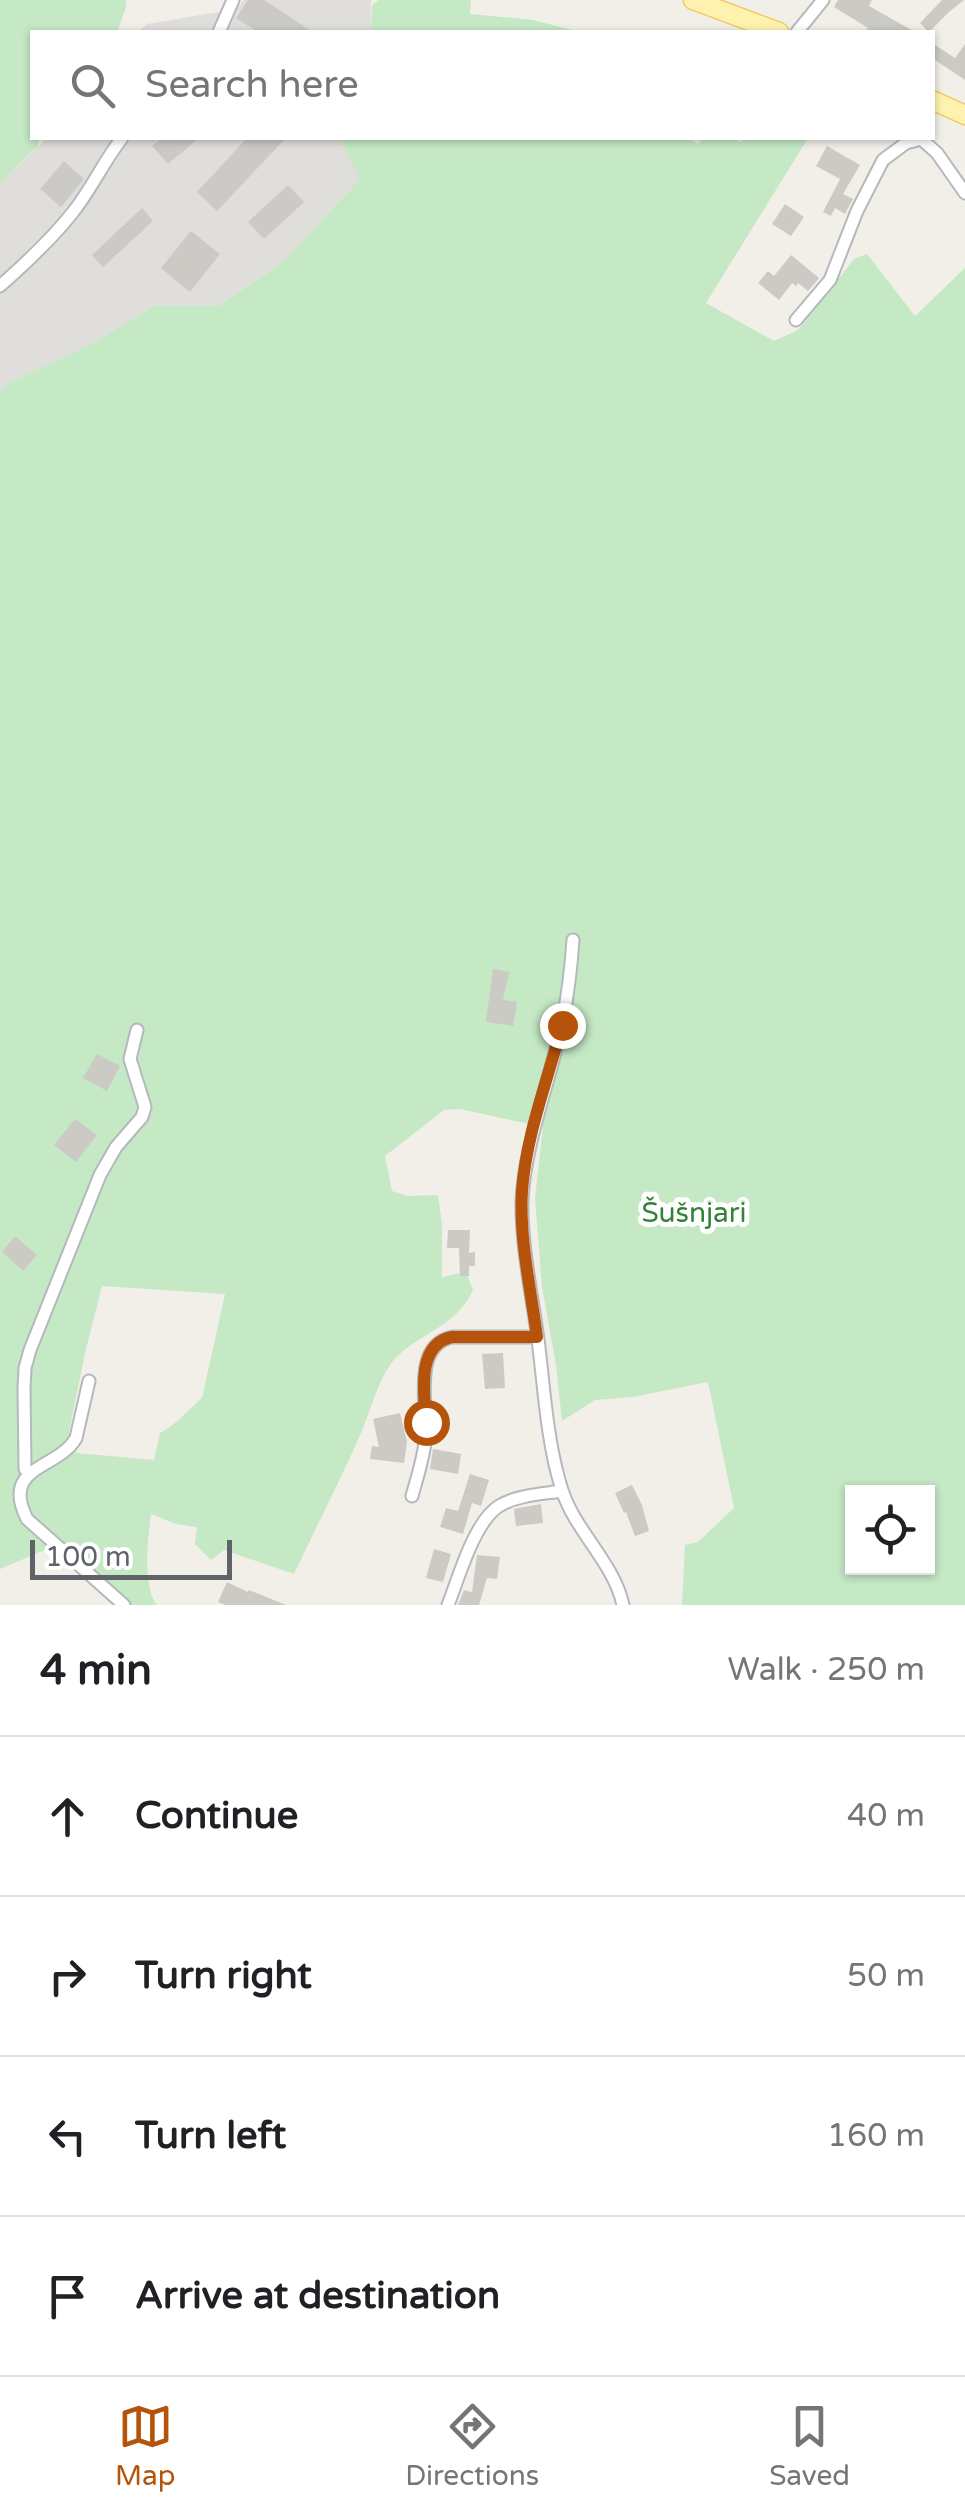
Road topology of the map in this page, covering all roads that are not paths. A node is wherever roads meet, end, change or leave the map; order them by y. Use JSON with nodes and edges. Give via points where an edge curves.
{"nodes":[{"id":1,"x":232,"y":0,"type":"edge"},
{"id":2,"x":694,"y":0,"type":"edge"},
{"id":3,"x":824,"y":0,"type":"edge"},
{"id":4,"x":220,"y":30,"type":"edge"},
{"id":5,"x":774,"y":30,"type":"edge"},
{"id":6,"x":799,"y":30,"type":"edge"},
{"id":7,"x":935,"y":101,"type":"edge"},
{"id":8,"x":965,"y":115,"type":"edge"},
{"id":9,"x":121,"y":140,"type":"edge"},
{"id":10,"x":914,"y":140,"type":"edge"},
{"id":11,"x":922,"y":140,"type":"edge"},
{"id":12,"x":965,"y":194,"type":"edge"},
{"id":13,"x":0,"y":286,"type":"edge"},
{"id":14,"x":796,"y":320,"type":"dead end"},
{"id":15,"x":573,"y":940,"type":"dead end"},
{"id":16,"x":137,"y":1030,"type":"dead end"},
{"id":17,"x":537,"y":1337,"type":"junction"},
{"id":18,"x":88,"y":1381,"type":"dead end"},
{"id":19,"x":25,"y":1470,"type":"junction"},
{"id":20,"x":562,"y":1491,"type":"junction"},
{"id":21,"x":412,"y":1496,"type":"dead end"},
{"id":22,"x":124,"y":1605,"type":"edge"},
{"id":23,"x":448,"y":1605,"type":"edge"},
{"id":24,"x":622,"y":1605,"type":"edge"}],
"edges":[{"from":1,"to":4,"type":"street"},
{"from":2,"to":5,"type":"main road"},
{"from":3,"to":6,"type":"street"},
{"from":7,"to":8,"type":"main road"},
{"from":9,"to":13,"type":"street","via":[[73,212]]},
{"from":10,"to":14,"type":"street","via":[[883,160],[830,280]]},
{"from":11,"to":12,"type":"street"},
{"from":15,"to":17,"type":"street","via":[[562,1025],[522,1192]]},
{"from":16,"to":19,"type":"street","via":[[130,1058],[145,1107],[100,1174],[30,1350]]},
{"from":17,"to":20,"type":"street"},
{"from":17,"to":21,"type":"street","via":[[452,1337],[434,1344],[426,1363],[425,1442]]},
{"from":18,"to":19,"type":"street","via":[[72,1446]]},
{"from":19,"to":22,"type":"street","via":[[12,1494],[16,1507]]},
{"from":20,"to":23,"type":"street","via":[[516,1499],[488,1515]]},
{"from":20,"to":24,"type":"street"}]}
